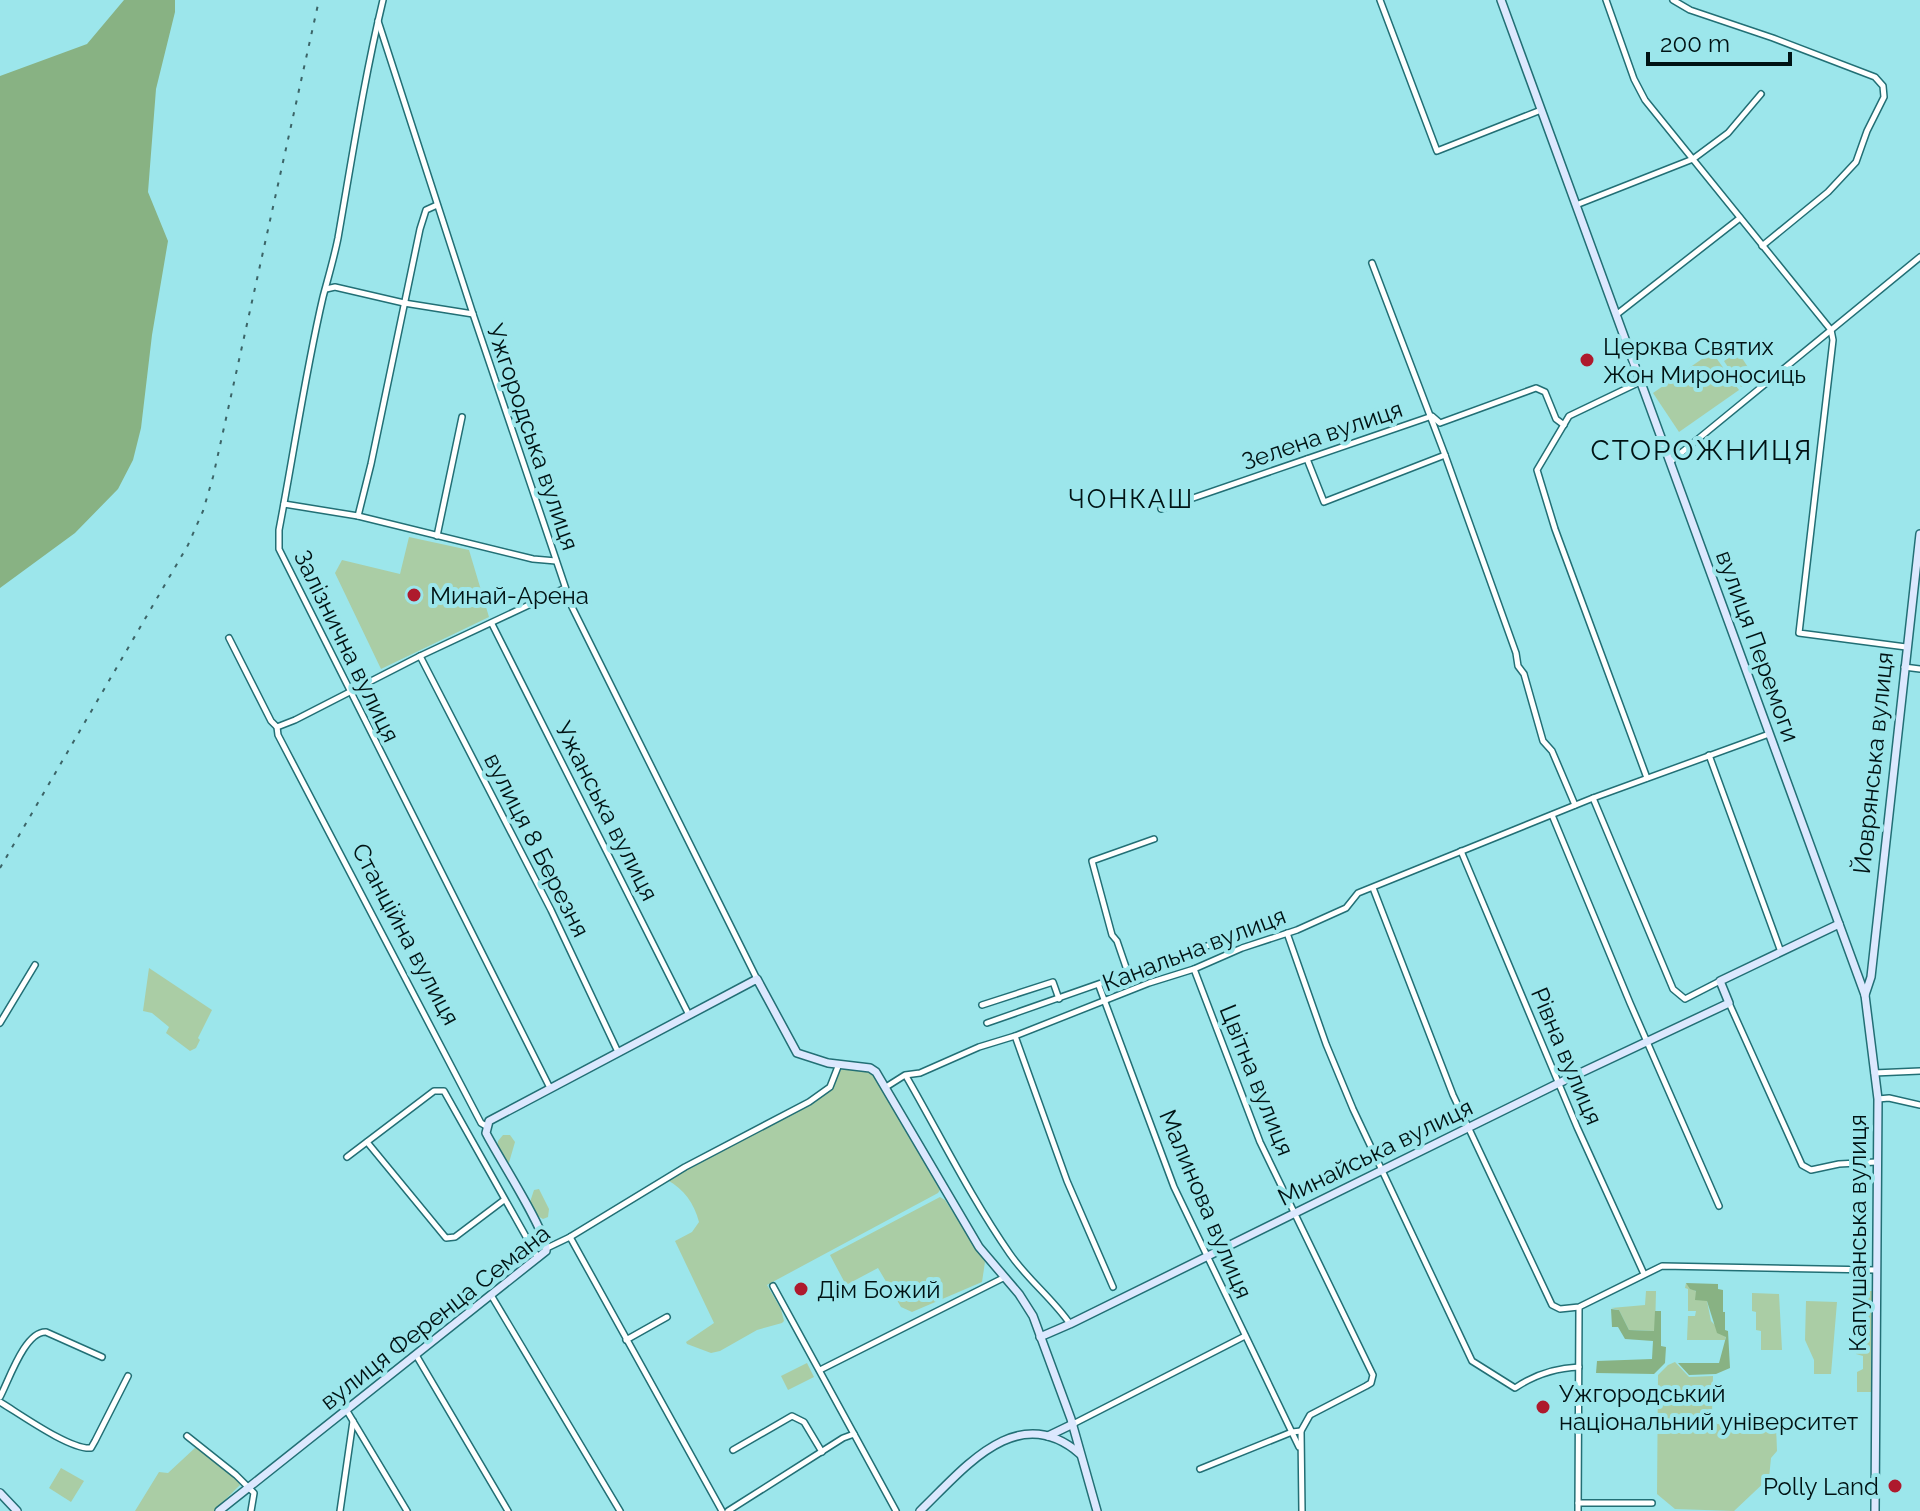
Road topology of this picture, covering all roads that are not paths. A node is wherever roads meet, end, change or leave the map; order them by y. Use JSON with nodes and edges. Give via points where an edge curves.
{"nodes":[{"id":1,"x":383,"y":0,"type":"edge"},
{"id":2,"x":1380,"y":0,"type":"edge"},
{"id":3,"x":1501,"y":0,"type":"edge"},
{"id":4,"x":1606,"y":0,"type":"edge"},
{"id":5,"x":1673,"y":0,"type":"edge"},
{"id":6,"x":378,"y":20,"type":"junction"},
{"id":7,"x":1761,"y":94,"type":"dead end"},
{"id":8,"x":1541,"y":110,"type":"junction"},
{"id":9,"x":1693,"y":159,"type":"junction"},
{"id":10,"x":437,"y":205,"type":"junction"},
{"id":11,"x":1576,"y":205,"type":"junction"},
{"id":12,"x":1740,"y":218,"type":"junction"},
{"id":13,"x":1762,"y":246,"type":"junction"},
{"id":14,"x":1920,"y":257,"type":"edge"},
{"id":15,"x":1372,"y":263,"type":"dead end"},
{"id":16,"x":326,"y":289,"type":"junction"},
{"id":17,"x":404,"y":303,"type":"junction"},
{"id":18,"x":473,"y":314,"type":"junction"},
{"id":19,"x":1616,"y":315,"type":"junction"},
{"id":20,"x":1831,"y":330,"type":"junction"},
{"id":21,"x":1640,"y":382,"type":"junction"},
{"id":22,"x":462,"y":417,"type":"dead end"},
{"id":23,"x":1429,"y":417,"type":"junction"},
{"id":24,"x":1564,"y":425,"type":"junction"},
{"id":25,"x":1445,"y":455,"type":"junction"},
{"id":26,"x":1307,"y":459,"type":"junction"},
{"id":27,"x":1669,"y":462,"type":"junction"},
{"id":28,"x":284,"y":504,"type":"junction"},
{"id":29,"x":1161,"y":509,"type":"dead end"},
{"id":30,"x":358,"y":516,"type":"junction"},
{"id":31,"x":1920,"y":534,"type":"edge"},
{"id":32,"x":437,"y":536,"type":"junction"},
{"id":33,"x":556,"y":561,"type":"junction"},
{"id":34,"x":565,"y":588,"type":"junction"},
{"id":35,"x":492,"y":624,"type":"junction"},
{"id":36,"x":229,"y":638,"type":"dead end"},
{"id":37,"x":1906,"y":647,"type":"junction"},
{"id":38,"x":420,"y":656,"type":"junction"},
{"id":39,"x":1903,"y":667,"type":"junction"},
{"id":40,"x":1920,"y":669,"type":"edge"},
{"id":41,"x":349,"y":692,"type":"junction"},
{"id":42,"x":277,"y":727,"type":"junction"},
{"id":43,"x":1769,"y":734,"type":"junction"},
{"id":44,"x":1709,"y":755,"type":"junction"},
{"id":45,"x":1647,"y":778,"type":"junction"},
{"id":46,"x":1593,"y":798,"type":"junction"},
{"id":47,"x":1575,"y":805,"type":"junction"},
{"id":48,"x":1552,"y":815,"type":"junction"},
{"id":49,"x":1154,"y":839,"type":"dead end"},
{"id":50,"x":1461,"y":851,"type":"junction"},
{"id":51,"x":1373,"y":888,"type":"junction"},
{"id":52,"x":1839,"y":924,"type":"junction"},
{"id":53,"x":1264,"y":926,"type":"dead end"},
{"id":54,"x":1287,"y":933,"type":"junction"},
{"id":55,"x":1781,"y":952,"type":"junction"},
{"id":56,"x":35,"y":965,"type":"dead end"},
{"id":57,"x":1194,"y":969,"type":"junction"},
{"id":58,"x":1128,"y":973,"type":"junction"},
{"id":59,"x":757,"y":979,"type":"junction"},
{"id":60,"x":1720,"y":981,"type":"junction"},
{"id":61,"x":1099,"y":986,"type":"junction"},
{"id":62,"x":1865,"y":995,"type":"junction"},
{"id":63,"x":1059,"y":999,"type":"junction"},
{"id":64,"x":1106,"y":1001,"type":"junction"},
{"id":65,"x":1729,"y":1003,"type":"junction"},
{"id":66,"x":982,"y":1005,"type":"dead end"},
{"id":67,"x":690,"y":1016,"type":"junction"},
{"id":68,"x":0,"y":1023,"type":"edge"},
{"id":69,"x":987,"y":1023,"type":"dead end"},
{"id":70,"x":1015,"y":1036,"type":"junction"},
{"id":71,"x":1647,"y":1041,"type":"junction"},
{"id":72,"x":618,"y":1052,"type":"junction"},
{"id":73,"x":839,"y":1064,"type":"junction"},
{"id":74,"x":1920,"y":1071,"type":"edge"},
{"id":75,"x":1874,"y":1073,"type":"junction"},
{"id":76,"x":905,"y":1075,"type":"junction"},
{"id":77,"x":1559,"y":1083,"type":"junction"},
{"id":78,"x":886,"y":1087,"type":"junction"},
{"id":79,"x":550,"y":1088,"type":"junction"},
{"id":80,"x":1878,"y":1099,"type":"junction"},
{"id":81,"x":1920,"y":1105,"type":"edge"},
{"id":82,"x":486,"y":1126,"type":"junction"},
{"id":83,"x":1470,"y":1127,"type":"junction"},
{"id":84,"x":367,"y":1142,"type":"junction"},
{"id":85,"x":347,"y":1157,"type":"dead end"},
{"id":86,"x":1876,"y":1162,"type":"junction"},
{"id":87,"x":1382,"y":1171,"type":"junction"},
{"id":88,"x":504,"y":1200,"type":"junction"},
{"id":89,"x":1719,"y":1206,"type":"dead end"},
{"id":90,"x":1295,"y":1214,"type":"junction"},
{"id":91,"x":570,"y":1237,"type":"junction"},
{"id":92,"x":547,"y":1248,"type":"junction"},
{"id":93,"x":1208,"y":1255,"type":"junction"},
{"id":94,"x":538,"y":1258,"type":"junction"},
{"id":95,"x":1876,"y":1270,"type":"junction"},
{"id":96,"x":1644,"y":1274,"type":"junction"},
{"id":97,"x":1003,"y":1278,"type":"junction"},
{"id":98,"x":773,"y":1286,"type":"dead end"},
{"id":99,"x":1113,"y":1287,"type":"dead end"},
{"id":100,"x":491,"y":1295,"type":"junction"},
{"id":101,"x":1579,"y":1307,"type":"junction"},
{"id":102,"x":667,"y":1317,"type":"dead end"},
{"id":103,"x":1070,"y":1324,"type":"junction"},
{"id":104,"x":1245,"y":1336,"type":"junction"},
{"id":105,"x":1040,"y":1337,"type":"junction"},
{"id":106,"x":626,"y":1340,"type":"junction"},
{"id":107,"x":416,"y":1355,"type":"junction"},
{"id":108,"x":102,"y":1357,"type":"dead end"},
{"id":109,"x":1579,"y":1367,"type":"junction"},
{"id":110,"x":820,"y":1370,"type":"junction"},
{"id":111,"x":128,"y":1376,"type":"dead end"},
{"id":112,"x":0,"y":1400,"type":"edge"},
{"id":113,"x":347,"y":1411,"type":"junction"},
{"id":114,"x":353,"y":1420,"type":"junction"},
{"id":115,"x":1073,"y":1424,"type":"junction"},
{"id":116,"x":1301,"y":1431,"type":"junction"},
{"id":117,"x":1292,"y":1432,"type":"junction"},
{"id":118,"x":854,"y":1434,"type":"junction"},
{"id":119,"x":187,"y":1436,"type":"dead end"},
{"id":120,"x":1048,"y":1436,"type":"junction"},
{"id":121,"x":733,"y":1450,"type":"dead end"},
{"id":122,"x":1301,"y":1451,"type":"junction"},
{"id":123,"x":822,"y":1452,"type":"junction"},
{"id":124,"x":1080,"y":1454,"type":"junction"},
{"id":125,"x":1200,"y":1469,"type":"dead end"},
{"id":126,"x":250,"y":1488,"type":"junction"},
{"id":127,"x":0,"y":1493,"type":"edge"},
{"id":128,"x":1578,"y":1503,"type":"junction"},
{"id":129,"x":1652,"y":1503,"type":"dead end"},
{"id":130,"x":732,"y":1510,"type":"edge"},
{"id":131,"x":17,"y":1511,"type":"edge"},
{"id":132,"x":219,"y":1511,"type":"edge"},
{"id":133,"x":251,"y":1511,"type":"edge"},
{"id":134,"x":340,"y":1511,"type":"edge"},
{"id":135,"x":407,"y":1511,"type":"edge"},
{"id":136,"x":508,"y":1511,"type":"edge"},
{"id":137,"x":620,"y":1511,"type":"edge"},
{"id":138,"x":722,"y":1511,"type":"edge"},
{"id":139,"x":896,"y":1511,"type":"edge"},
{"id":140,"x":920,"y":1511,"type":"edge"},
{"id":141,"x":1097,"y":1511,"type":"edge"},
{"id":142,"x":1302,"y":1511,"type":"edge"},
{"id":143,"x":1578,"y":1511,"type":"edge"},
{"id":144,"x":1875,"y":1511,"type":"edge"}],
"edges":[{"from":1,"to":6,"type":"street","name":"Залізнична вулиця"},
{"from":2,"to":8,"type":"street","via":[[1437,151]]},
{"from":3,"to":8,"type":"street","name":"вулиця Перемоги"},
{"from":4,"to":9,"type":"street","via":[[1640,90]]},
{"from":5,"to":13,"type":"street","via":[[1875,77],[1883,86],[1884,97],[1856,162]]},
{"from":6,"to":10,"type":"street","name":"Ужгородська вулиця"},
{"from":6,"to":16,"type":"street","name":"Залізнична вулиця"},
{"from":7,"to":9,"type":"street","via":[[1728,133]]},
{"from":8,"to":11,"type":"street","name":"вулиця Перемоги"},
{"from":9,"to":11,"type":"street"},
{"from":9,"to":12,"type":"street"},
{"from":10,"to":17,"type":"street","via":[[423,218]]},
{"from":10,"to":18,"type":"street","name":"Ужгородська вулиця"},
{"from":11,"to":19,"type":"street","name":"вулиця Перемоги"},
{"from":12,"to":13,"type":"street"},
{"from":12,"to":19,"type":"street"},
{"from":13,"to":20,"type":"street"},
{"from":14,"to":20,"type":"street"},
{"from":15,"to":23,"type":"street"},
{"from":16,"to":17,"type":"street"},
{"from":16,"to":28,"type":"street","name":"Залізнична вулиця"},
{"from":17,"to":18,"type":"street"},
{"from":17,"to":30,"type":"street"},
{"from":18,"to":33,"type":"street","name":"Ужгородська вулиця"},
{"from":19,"to":21,"type":"street","name":"вулиця Перемоги"},
{"from":20,"to":27,"type":"street"},
{"from":20,"to":37,"type":"street","via":[[1799,633]]},
{"from":21,"to":24,"type":"street","via":[[1569,416]]},
{"from":21,"to":27,"type":"street","name":"вулиця Перемоги"},
{"from":22,"to":32,"type":"street"},
{"from":23,"to":24,"type":"street","name":"Зелена вулиця","via":[[1440,423],[1540,388]]},
{"from":23,"to":25,"type":"street"},
{"from":23,"to":26,"type":"street","name":"Зелена вулиця"},
{"from":24,"to":45,"type":"street","via":[[1537,470]]},
{"from":25,"to":26,"type":"street","via":[[1324,502]]},
{"from":25,"to":47,"type":"street","via":[[1543,741]]},
{"from":26,"to":29,"type":"street","name":"Зелена вулиця"},
{"from":27,"to":43,"type":"street","name":"вулиця Перемоги"},
{"from":28,"to":30,"type":"street"},
{"from":28,"to":41,"type":"street","name":"Залізнична вулиця","via":[[279,549]]},
{"from":30,"to":32,"type":"street"},
{"from":31,"to":37,"type":"street","name":"Йоврянська вулиця"},
{"from":32,"to":33,"type":"street"},
{"from":33,"to":34,"type":"street","name":"Ужгородська вулиця"},
{"from":34,"to":35,"type":"street"},
{"from":34,"to":59,"type":"street","name":"Ужгородська вулиця"},
{"from":35,"to":38,"type":"street"},
{"from":35,"to":67,"type":"street","name":"Ужанська вулиця"},
{"from":36,"to":42,"type":"street","name":"Станційна вулиця"},
{"from":37,"to":39,"type":"street","name":"Йоврянська вулиця"},
{"from":38,"to":41,"type":"street"},
{"from":38,"to":72,"type":"street","name":"вулиця 8 Березня"},
{"from":39,"to":40,"type":"street"},
{"from":39,"to":62,"type":"street","name":"Йоврянська вулиця"},
{"from":41,"to":42,"type":"street"},
{"from":41,"to":79,"type":"street","name":"Залізнична вулиця"},
{"from":42,"to":82,"type":"street","name":"Станційна вулиця","via":[[400,971]]},
{"from":43,"to":44,"type":"street","name":"Канальна вулиця"},
{"from":43,"to":52,"type":"street","name":"вулиця Перемоги"},
{"from":44,"to":45,"type":"street","name":"Канальна вулиця"},
{"from":44,"to":55,"type":"street"},
{"from":45,"to":46,"type":"street","name":"Канальна вулиця"},
{"from":46,"to":47,"type":"street","name":"Канальна вулиця"},
{"from":46,"to":60,"type":"street","via":[[1673,989],[1685,999]]},
{"from":47,"to":48,"type":"street","name":"Канальна вулиця"},
{"from":48,"to":50,"type":"street","name":"Канальна вулиця"},
{"from":48,"to":71,"type":"street"},
{"from":49,"to":58,"type":"street","via":[[1092,861]]},
{"from":50,"to":51,"type":"street","name":"Канальна вулиця"},
{"from":50,"to":77,"type":"street","name":"Рівна вулиця"},
{"from":51,"to":54,"type":"street","name":"Канальна вулиця","via":[[1358,893],[1339,912]]},
{"from":51,"to":83,"type":"street"},
{"from":52,"to":55,"type":"street"},
{"from":52,"to":62,"type":"street","name":"вулиця Перемоги"},
{"from":53,"to":58,"type":"street"},
{"from":54,"to":57,"type":"street","name":"Канальна вулиця"},
{"from":54,"to":87,"type":"street","via":[[1326,1044]]},
{"from":55,"to":60,"type":"street"},
{"from":56,"to":68,"type":"street"},
{"from":57,"to":64,"type":"street","name":"Канальна вулиця"},
{"from":57,"to":90,"type":"street","name":"Цвітна вулиця","via":[[1260,1142]]},
{"from":58,"to":61,"type":"street"},
{"from":59,"to":67,"type":"street"},
{"from":59,"to":73,"type":"street","via":[[797,1053]]},
{"from":60,"to":65,"type":"street"},
{"from":61,"to":63,"type":"street"},
{"from":61,"to":64,"type":"street","name":"Малинова вулиця"},
{"from":62,"to":75,"type":"street","name":"вулиця Перемоги"},
{"from":63,"to":66,"type":"street","via":[[1053,982]]},
{"from":63,"to":69,"type":"street"},
{"from":64,"to":70,"type":"street","name":"Канальна вулиця"},
{"from":64,"to":93,"type":"street","name":"Малинова вулиця","via":[[1174,1187]]},
{"from":65,"to":71,"type":"street","name":"Минайська вулиця"},
{"from":65,"to":86,"type":"street","via":[[1802,1165],[1811,1170]]},
{"from":67,"to":72,"type":"street"},
{"from":70,"to":76,"type":"street","name":"Канальна вулиця"},
{"from":70,"to":99,"type":"street","via":[[1067,1181]]},
{"from":71,"to":77,"type":"street","name":"Минайська вулиця"},
{"from":71,"to":89,"type":"street"},
{"from":72,"to":79,"type":"street"},
{"from":73,"to":78,"type":"street","via":[[870,1068]]},
{"from":73,"to":91,"type":"street","name":"вулиця Ференца Семана","via":[[830,1087],[809,1102],[685,1167]]},
{"from":74,"to":75,"type":"street"},
{"from":75,"to":80,"type":"street","name":"вулиця Перемоги"},
{"from":76,"to":78,"type":"street","name":"Канальна вулиця"},
{"from":76,"to":103,"type":"street","via":[[1011,1257]]},
{"from":77,"to":83,"type":"street","name":"Минайська вулиця"},
{"from":77,"to":96,"type":"street","name":"Рівна вулиця"},
{"from":78,"to":97,"type":"street","via":[[949,1199]]},
{"from":79,"to":82,"type":"street"},
{"from":80,"to":81,"type":"street"},
{"from":80,"to":86,"type":"street","name":"Капушанська вулиця"},
{"from":82,"to":92,"type":"street","name":"Станційна вулиця"},
{"from":83,"to":87,"type":"street","name":"Минайська вулиця"},
{"from":83,"to":101,"type":"street","via":[[1552,1305]]},
{"from":84,"to":85,"type":"street"},
{"from":84,"to":88,"type":"street","via":[[446,1238],[455,1237]]},
{"from":84,"to":88,"type":"street","via":[[434,1091],[444,1091]]},
{"from":86,"to":95,"type":"street","name":"Капушанська вулиця"},
{"from":87,"to":90,"type":"street","name":"Минайська вулиця"},
{"from":87,"to":109,"type":"street","via":[[1472,1361],[1515,1388],[1540,1374]]},
{"from":88,"to":94,"type":"street"},
{"from":90,"to":93,"type":"street","name":"Минайська вулиця"},
{"from":90,"to":116,"type":"street","name":"Цвітна вулиця","via":[[1373,1375],[1371,1383],[1306,1418]]},
{"from":91,"to":92,"type":"street","name":"вулиця Ференца Семана"},
{"from":91,"to":106,"type":"street"},
{"from":92,"to":94,"type":"street","name":"вулиця Ференца Семана"},
{"from":93,"to":103,"type":"street","name":"Минайська вулиця"},
{"from":93,"to":104,"type":"street","name":"Малинова вулиця"},
{"from":94,"to":100,"type":"street","name":"вулиця Ференца Семана"},
{"from":95,"to":96,"type":"street","via":[[1662,1266]]},
{"from":95,"to":144,"type":"street","name":"Капушанська вулиця"},
{"from":96,"to":101,"type":"street"},
{"from":97,"to":105,"type":"street","via":[[1029,1308]]},
{"from":97,"to":110,"type":"street"},
{"from":98,"to":110,"type":"street"},
{"from":100,"to":107,"type":"street","name":"вулиця Ференца Семана"},
{"from":100,"to":137,"type":"street"},
{"from":101,"to":109,"type":"street"},
{"from":102,"to":106,"type":"street"},
{"from":103,"to":105,"type":"street","name":"Минайська вулиця"},
{"from":104,"to":115,"type":"street"},
{"from":104,"to":117,"type":"street","name":"Малинова вулиця"},
{"from":105,"to":115,"type":"street"},
{"from":106,"to":138,"type":"street"},
{"from":107,"to":113,"type":"street","name":"вулиця Ференца Семана"},
{"from":107,"to":136,"type":"street"},
{"from":108,"to":112,"type":"street","via":[[40,1331],[30,1338]]},
{"from":109,"to":128,"type":"street"},
{"from":110,"to":118,"type":"street"},
{"from":111,"to":112,"type":"street","via":[[86,1449]]},
{"from":113,"to":114,"type":"street"},
{"from":113,"to":126,"type":"street","name":"вулиця Ференца Семана"},
{"from":114,"to":134,"type":"street"},
{"from":114,"to":135,"type":"street"},
{"from":115,"to":120,"type":"street"},
{"from":115,"to":124,"type":"street"},
{"from":116,"to":117,"type":"street"},
{"from":116,"to":122,"type":"street"},
{"from":117,"to":122,"type":"street","name":"Малинова вулиця"},
{"from":117,"to":125,"type":"street"},
{"from":118,"to":123,"type":"street"},
{"from":118,"to":139,"type":"street"},
{"from":119,"to":126,"type":"street"},
{"from":120,"to":124,"type":"street"},
{"from":120,"to":140,"type":"street","via":[[1013,1436],[985,1450]]},
{"from":121,"to":123,"type":"street","via":[[792,1416],[804,1422]]},
{"from":122,"to":142,"type":"street"},
{"from":123,"to":130,"type":"street"},
{"from":124,"to":141,"type":"street"},
{"from":126,"to":132,"type":"street","name":"вулиця Ференца Семана"},
{"from":126,"to":133,"type":"street"},
{"from":127,"to":131,"type":"street"},
{"from":128,"to":129,"type":"street"},
{"from":128,"to":143,"type":"street"}]}
